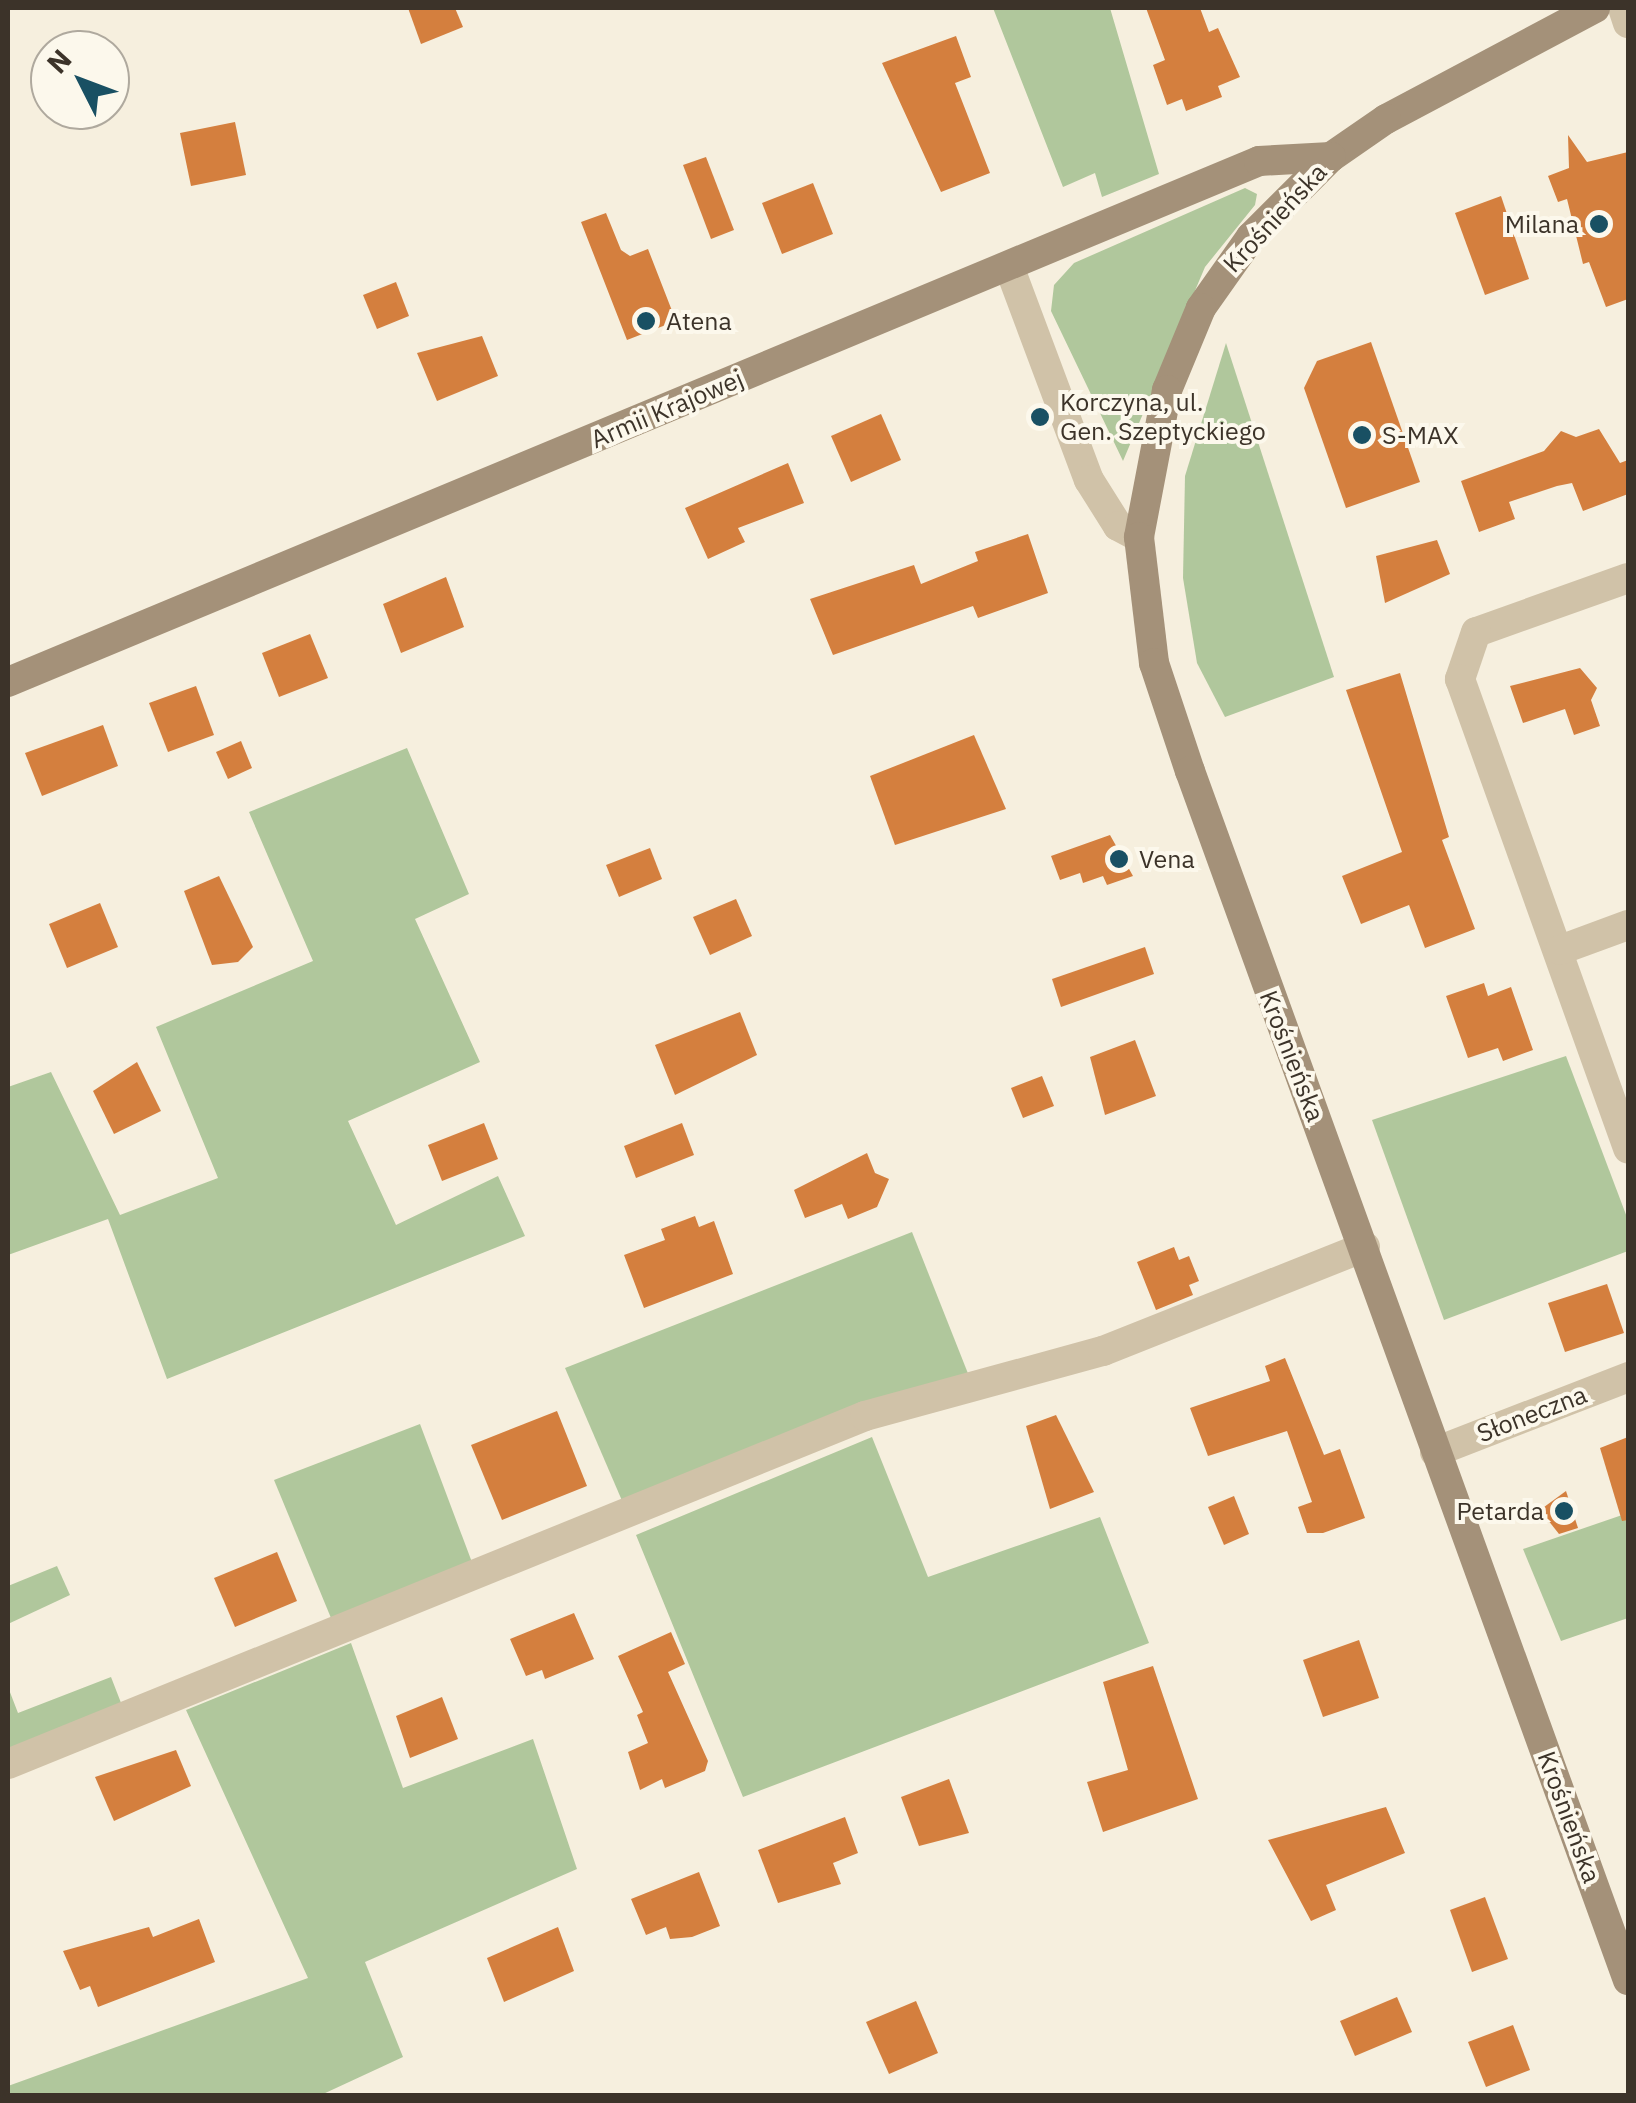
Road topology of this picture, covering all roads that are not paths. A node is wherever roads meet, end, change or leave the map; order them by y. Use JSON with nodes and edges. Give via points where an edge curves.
{"nodes":[{"id":1,"x":1595,"y":8,"type":"edge"},
{"id":2,"x":1623,"y":8,"type":"edge"},
{"id":3,"x":1628,"y":23,"type":"edge"},
{"id":4,"x":1331,"y":157,"type":"junction"},
{"id":5,"x":1010,"y":269,"type":"junction"},
{"id":6,"x":1139,"y":537,"type":"junction"},
{"id":7,"x":1628,"y":578,"type":"edge"},
{"id":8,"x":8,"y":682,"type":"edge"},
{"id":9,"x":1628,"y":925,"type":"edge"},
{"id":10,"x":1560,"y":950,"type":"junction"},
{"id":11,"x":1628,"y":1148,"type":"edge"},
{"id":12,"x":1365,"y":1248,"type":"junction"},
{"id":13,"x":1628,"y":1377,"type":"edge"},
{"id":14,"x":1435,"y":1452,"type":"junction"},
{"id":15,"x":8,"y":1764,"type":"edge"},
{"id":16,"x":1628,"y":1980,"type":"edge"}],
"edges":[{"from":1,"to":4,"type":"main road","name":"Krośnieńska","via":[[1386,119]]},
{"from":2,"to":3,"type":"street"},
{"from":4,"to":5,"type":"main road","name":"Armii Krajowej","via":[[1259,161]]},
{"from":4,"to":6,"type":"main road","name":"Krośnieńska","via":[[1251,237],[1202,308],[1153,436]]},
{"from":5,"to":6,"type":"street","via":[[1089,480],[1118,526]]},
{"from":5,"to":8,"type":"main road","name":"Armii Krajowej"},
{"from":6,"to":12,"type":"main road","name":"Krośnieńska","via":[[1154,662]]},
{"from":7,"to":10,"type":"street","via":[[1476,632],[1460,679]]},
{"from":9,"to":10,"type":"street"},
{"from":10,"to":11,"type":"street"},
{"from":12,"to":14,"type":"main road","name":"Krośnieńska"},
{"from":12,"to":15,"type":"street","via":[[1103,1351],[865,1416]]},
{"from":13,"to":14,"type":"street","name":"Słoneczna"},
{"from":14,"to":16,"type":"main road","name":"Krośnieńska"}]}
